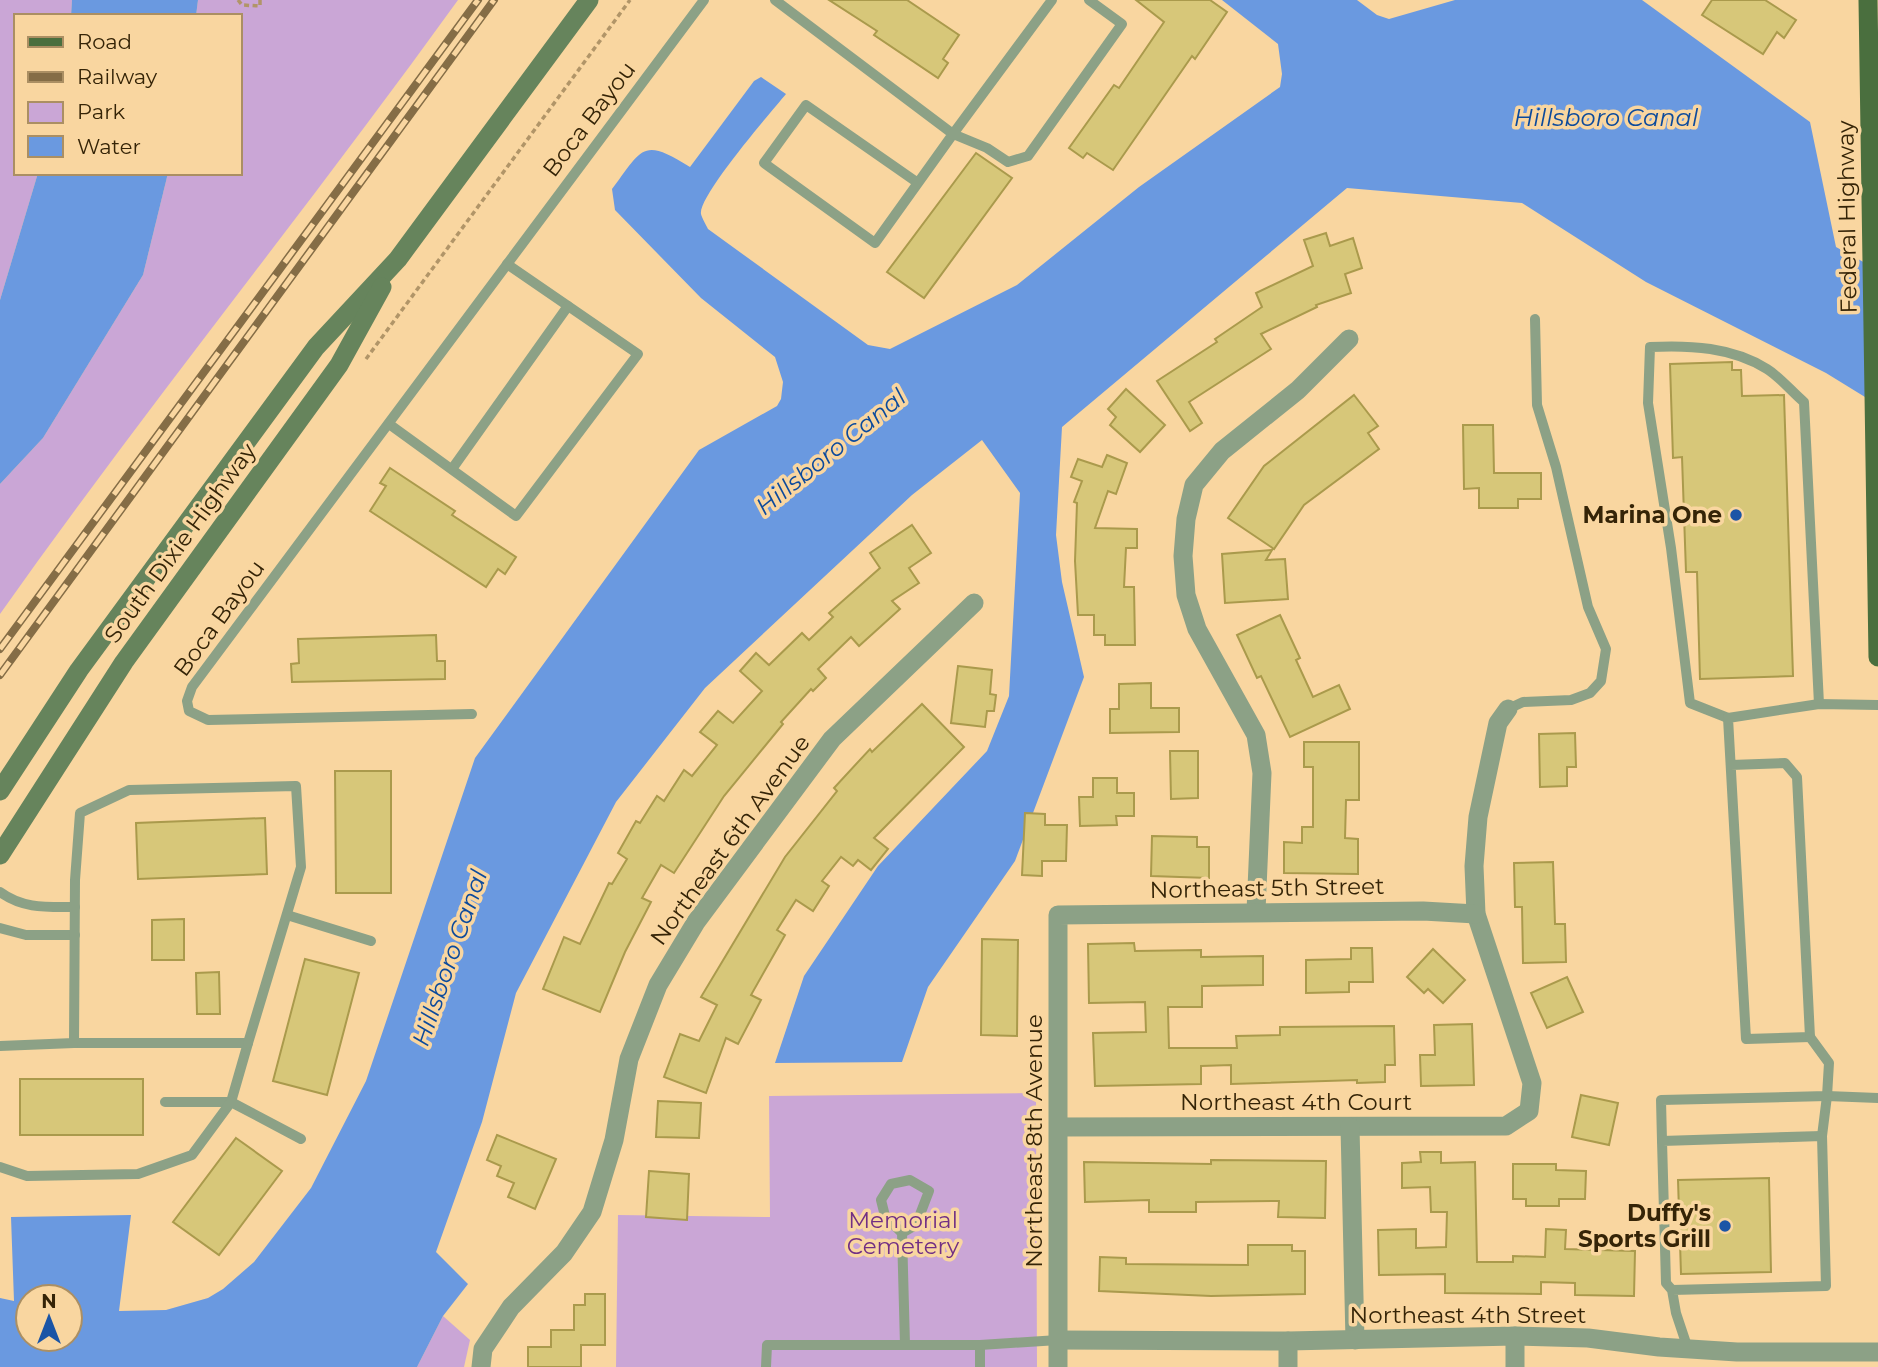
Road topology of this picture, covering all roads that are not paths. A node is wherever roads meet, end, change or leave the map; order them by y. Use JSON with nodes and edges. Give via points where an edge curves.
{"nodes":[{"id":1,"x":589,"y":0,"type":"edge"},
{"id":2,"x":704,"y":0,"type":"edge"},
{"id":3,"x":1052,"y":0,"type":"edge"},
{"id":4,"x":1089,"y":0,"type":"edge"},
{"id":5,"x":1868,"y":0,"type":"edge"},
{"id":6,"x":780,"y":2,"type":"edge"},
{"id":7,"x":953,"y":134,"type":"junction"},
{"id":8,"x":918,"y":183,"type":"junction"},
{"id":9,"x":398,"y":259,"type":"junction"},
{"id":10,"x":508,"y":264,"type":"junction"},
{"id":11,"x":568,"y":306,"type":"junction"},
{"id":12,"x":1535,"y":319,"type":"dead end"},
{"id":13,"x":1349,"y":339,"type":"dead end"},
{"id":14,"x":388,"y":424,"type":"junction"},
{"id":15,"x":452,"y":469,"type":"junction"},
{"id":16,"x":974,"y":603,"type":"dead end"},
{"id":17,"x":1878,"y":657,"type":"edge"},
{"id":18,"x":1819,"y":704,"type":"junction"},
{"id":19,"x":1878,"y":705,"type":"edge"},
{"id":20,"x":1508,"y":709,"type":"joint"},
{"id":21,"x":472,"y":714,"type":"dead end"},
{"id":22,"x":1728,"y":718,"type":"junction"},
{"id":23,"x":1731,"y":765,"type":"junction"},
{"id":24,"x":0,"y":791,"type":"edge"},
{"id":25,"x":0,"y":855,"type":"edge"},
{"id":26,"x":0,"y":892,"type":"edge"},
{"id":27,"x":75,"y":907,"type":"junction"},
{"id":28,"x":1256,"y":911,"type":"junction"},
{"id":29,"x":1476,"y":914,"type":"junction"},
{"id":30,"x":287,"y":915,"type":"junction"},
{"id":31,"x":1058,"y":915,"type":"joint"},
{"id":32,"x":0,"y":928,"type":"edge"},
{"id":33,"x":75,"y":935,"type":"junction"},
{"id":34,"x":372,"y":940,"type":"dead end"},
{"id":35,"x":1810,"y":1037,"type":"junction"},
{"id":36,"x":74,"y":1043,"type":"junction"},
{"id":37,"x":248,"y":1043,"type":"junction"},
{"id":38,"x":0,"y":1046,"type":"edge"},
{"id":39,"x":1827,"y":1096,"type":"junction"},
{"id":40,"x":1878,"y":1098,"type":"edge"},
{"id":41,"x":165,"y":1102,"type":"dead end"},
{"id":42,"x":231,"y":1102,"type":"junction"},
{"id":43,"x":1059,"y":1127,"type":"junction"},
{"id":44,"x":1350,"y":1127,"type":"junction"},
{"id":45,"x":1822,"y":1136,"type":"junction"},
{"id":46,"x":301,"y":1139,"type":"dead end"},
{"id":47,"x":1662,"y":1141,"type":"junction"},
{"id":48,"x":0,"y":1167,"type":"edge"},
{"id":49,"x":902,"y":1233,"type":"junction"},
{"id":50,"x":1672,"y":1290,"type":"junction"},
{"id":51,"x":1515,"y":1336,"type":"junction"},
{"id":52,"x":1058,"y":1340,"type":"junction"},
{"id":53,"x":1355,"y":1340,"type":"junction"},
{"id":54,"x":1288,"y":1341,"type":"junction"},
{"id":55,"x":905,"y":1345,"type":"junction"},
{"id":56,"x":980,"y":1345,"type":"junction"},
{"id":57,"x":1688,"y":1349,"type":"junction"},
{"id":58,"x":1878,"y":1352,"type":"edge"},
{"id":59,"x":481,"y":1367,"type":"edge"},
{"id":60,"x":766,"y":1367,"type":"edge"},
{"id":61,"x":980,"y":1367,"type":"edge"},
{"id":62,"x":1058,"y":1367,"type":"edge"},
{"id":63,"x":1288,"y":1367,"type":"edge"},
{"id":64,"x":1515,"y":1367,"type":"edge"}],
"edges":[{"from":1,"to":9,"type":"main road","name":"South Dixie Highway"},
{"from":2,"to":10,"type":"lane","name":"Boca Bayou"},
{"from":3,"to":7,"type":"lane"},
{"from":4,"to":7,"type":"lane","via":[[1122,24],[1028,156],[1008,162]]},
{"from":5,"to":17,"type":"main road","name":"Federal Highway"},
{"from":6,"to":7,"type":"lane"},
{"from":7,"to":8,"type":"lane"},
{"from":8,"to":8,"type":"lane","via":[[875,243],[764,163],[807,104]]},
{"from":9,"to":24,"type":"main road","name":"South Dixie Highway","via":[[316,347],[87,659]]},
{"from":9,"to":25,"type":"main road","name":"South Dixie Highway","via":[[339,365],[82,723]]},
{"from":10,"to":11,"type":"lane"},
{"from":10,"to":14,"type":"lane","name":"Boca Bayou"},
{"from":11,"to":15,"type":"lane"},
{"from":11,"to":15,"type":"lane","via":[[638,354],[516,516]]},
{"from":12,"to":20,"type":"lane","via":[[1537,405],[1588,607],[1606,649],[1601,681],[1590,693],[1571,700],[1523,702]]},
{"from":13,"to":28,"type":"street","via":[[1298,390],[1222,451],[1194,485],[1186,519],[1186,595],[1197,629],[1256,735],[1262,773]]},
{"from":14,"to":15,"type":"lane"},
{"from":14,"to":21,"type":"lane","name":"Boca Bayou","via":[[192,687],[189,711],[208,720]]},
{"from":16,"to":59,"type":"street","name":"Northeast 6th Avenue","via":[[832,739],[696,922],[658,985],[629,1059],[614,1140],[592,1212],[564,1253],[512,1307],[484,1349]]},
{"from":18,"to":19,"type":"lane"},
{"from":18,"to":22,"type":"lane"},
{"from":18,"to":22,"type":"lane","via":[[1804,402],[1767,369],[1723,351],[1693,345],[1650,347],[1648,403],[1690,704]]},
{"from":20,"to":29,"type":"street","via":[[1498,723],[1478,817]]},
{"from":22,"to":23,"type":"lane"},
{"from":23,"to":35,"type":"lane","via":[[1785,763],[1797,776]]},
{"from":23,"to":35,"type":"lane","via":[[1746,1039]]},
{"from":26,"to":27,"type":"lane","via":[[14,902],[37,908]]},
{"from":27,"to":30,"type":"lane","via":[[80,813],[129,790],[296,786],[301,867]]},
{"from":27,"to":33,"type":"lane"},
{"from":28,"to":29,"type":"street","name":"Northeast 5th Street"},
{"from":28,"to":31,"type":"street","name":"Northeast 5th Street"},
{"from":29,"to":44,"type":"street","name":"Northeast 4th Court","via":[[1532,1083],[1529,1111],[1506,1126]]},
{"from":30,"to":34,"type":"lane"},
{"from":30,"to":37,"type":"lane"},
{"from":31,"to":43,"type":"street","name":"Northeast 8th Avenue"},
{"from":32,"to":33,"type":"lane","via":[[26,935]]},
{"from":33,"to":36,"type":"lane"},
{"from":35,"to":39,"type":"lane","via":[[1829,1063]]},
{"from":36,"to":37,"type":"lane"},
{"from":36,"to":38,"type":"lane"},
{"from":37,"to":42,"type":"lane"},
{"from":39,"to":40,"type":"lane"},
{"from":39,"to":45,"type":"lane"},
{"from":39,"to":47,"type":"lane","via":[[1661,1100]]},
{"from":41,"to":42,"type":"lane"},
{"from":42,"to":46,"type":"lane"},
{"from":42,"to":48,"type":"lane","via":[[192,1155],[138,1174],[27,1176]]},
{"from":43,"to":44,"type":"street","name":"Northeast 4th Court"},
{"from":43,"to":52,"type":"street","name":"Northeast 8th Avenue"},
{"from":44,"to":53,"type":"street"},
{"from":45,"to":47,"type":"lane"},
{"from":45,"to":50,"type":"lane","via":[[1826,1286]]},
{"from":47,"to":50,"type":"lane","via":[[1665,1283]]},
{"from":49,"to":49,"type":"lane","via":[[885,1216],[881,1200],[891,1184],[910,1180],[929,1191],[916,1225]]},
{"from":49,"to":55,"type":"lane"},
{"from":50,"to":57,"type":"lane"},
{"from":51,"to":53,"type":"street","name":"Northeast 4th Street"},
{"from":51,"to":57,"type":"street","name":"Northeast 4th Street"},
{"from":51,"to":64,"type":"street"},
{"from":52,"to":54,"type":"street","name":"Northeast 4th Street"},
{"from":52,"to":56,"type":"lane"},
{"from":52,"to":62,"type":"street","name":"Northeast 8th Avenue"},
{"from":53,"to":54,"type":"street","name":"Northeast 4th Street"},
{"from":54,"to":63,"type":"street"},
{"from":55,"to":56,"type":"lane"},
{"from":55,"to":60,"type":"lane","via":[[767,1345]]},
{"from":56,"to":61,"type":"lane"},
{"from":57,"to":58,"type":"street","name":"Northeast 4th Street"}]}
